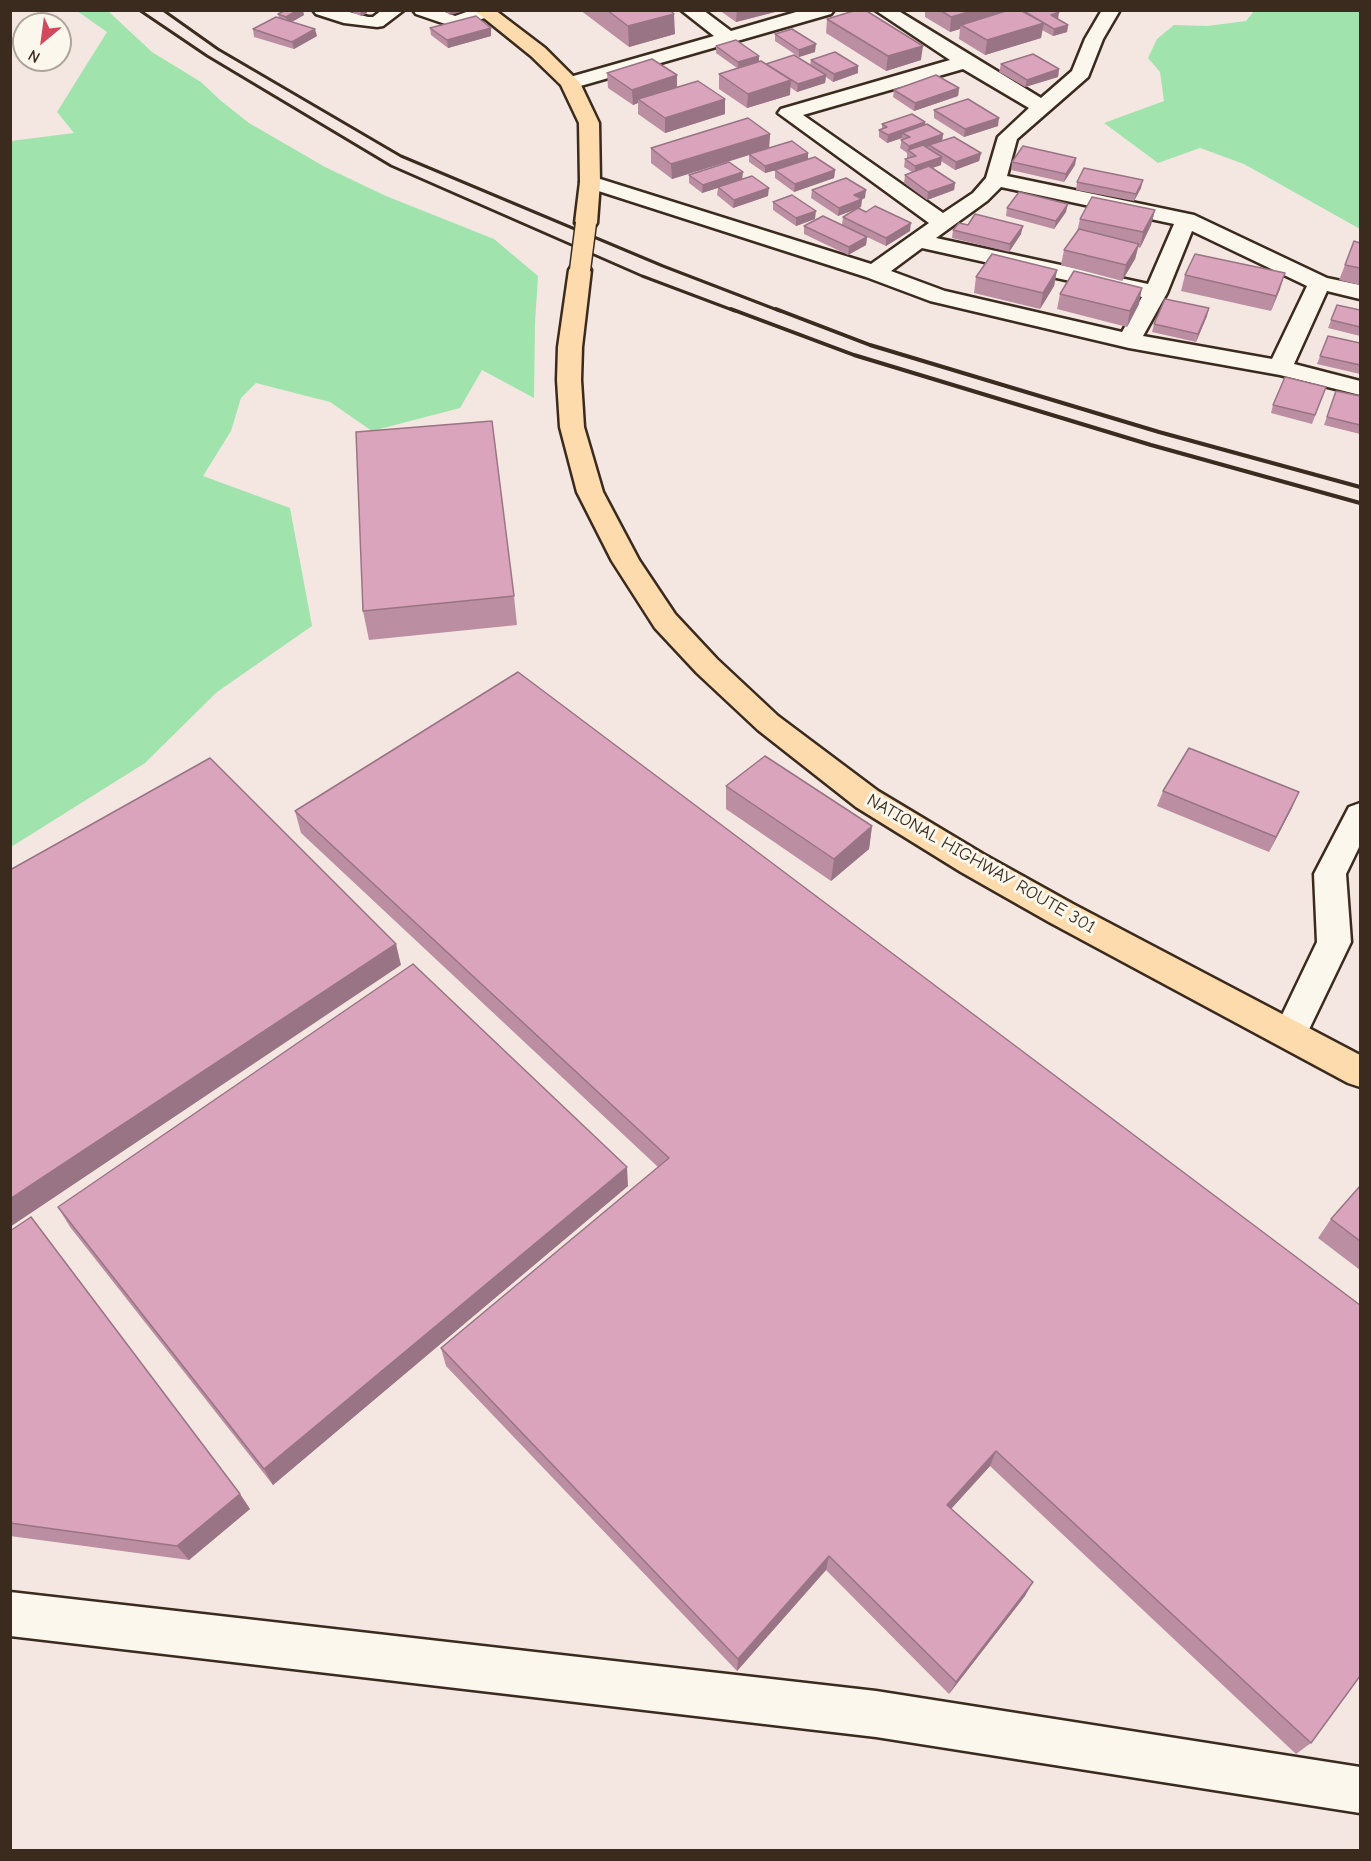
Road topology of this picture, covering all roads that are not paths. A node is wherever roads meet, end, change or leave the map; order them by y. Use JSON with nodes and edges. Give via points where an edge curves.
{"nodes":[{"id":1,"x":322,"y":10,"type":"edge"},
{"id":2,"x":394,"y":10,"type":"edge"},
{"id":3,"x":422,"y":10,"type":"edge"},
{"id":4,"x":690,"y":10,"type":"edge"},
{"id":5,"x":825,"y":10,"type":"edge"},
{"id":6,"x":884,"y":10,"type":"edge"},
{"id":7,"x":1112,"y":10,"type":"edge"},
{"id":8,"x":484,"y":11,"type":"edge"},
{"id":9,"x":729,"y":38,"type":"junction"},
{"id":10,"x":965,"y":62,"type":"junction"},
{"id":11,"x":570,"y":82,"type":"junction"},
{"id":12,"x":1042,"y":107,"type":"junction"},
{"id":13,"x":996,"y":180,"type":"junction"},
{"id":14,"x":590,"y":182,"type":"junction"},
{"id":15,"x":1186,"y":220,"type":"junction"},
{"id":16,"x":944,"y":224,"type":"junction"},
{"id":17,"x":921,"y":241,"type":"junction"},
{"id":18,"x":874,"y":272,"type":"junction"},
{"id":19,"x":1320,"y":284,"type":"junction"},
{"id":20,"x":1360,"y":292,"type":"edge"},
{"id":21,"x":1156,"y":293,"type":"junction"},
{"id":22,"x":1129,"y":341,"type":"junction"},
{"id":23,"x":1280,"y":368,"type":"junction"},
{"id":24,"x":1360,"y":388,"type":"edge"},
{"id":25,"x":1360,"y":815,"type":"edge"},
{"id":26,"x":1290,"y":1034,"type":"junction"},
{"id":27,"x":1360,"y":1072,"type":"edge"},
{"id":28,"x":10,"y":1614,"type":"edge"},
{"id":29,"x":1360,"y":1790,"type":"edge"}],
"edges":[{"from":1,"to":2,"type":"street","via":[[377,22]]},
{"from":3,"to":8,"type":"street","via":[[454,22]]},
{"from":4,"to":9,"type":"street"},
{"from":5,"to":9,"type":"street"},
{"from":6,"to":10,"type":"street"},
{"from":7,"to":12,"type":"street","via":[[1094,39],[1081,73]]},
{"from":8,"to":11,"type":"highway","name":"NATIONAL HIGHWAY ROUTE 301","via":[[538,51]]},
{"from":9,"to":11,"type":"street"},
{"from":10,"to":12,"type":"street"},
{"from":10,"to":16,"type":"street","via":[[788,113]]},
{"from":11,"to":14,"type":"highway","name":"NATIONAL HIGHWAY ROUTE 301","via":[[589,123]]},
{"from":12,"to":13,"type":"street","via":[[1008,137]]},
{"from":13,"to":15,"type":"street"},
{"from":13,"to":16,"type":"street"},
{"from":14,"to":18,"type":"street"},
{"from":14,"to":26,"type":"highway","name":"NATIONAL HIGHWAY ROUTE 301","bridge":true,"via":[[570,347],[572,427],[590,492],[626,561],[665,621],[706,666],[768,723],[867,799],[1051,907]]},
{"from":15,"to":19,"type":"street"},
{"from":15,"to":21,"type":"street"},
{"from":16,"to":17,"type":"street"},
{"from":17,"to":18,"type":"street"},
{"from":17,"to":21,"type":"street"},
{"from":18,"to":22,"type":"street","via":[[938,296]]},
{"from":19,"to":20,"type":"street"},
{"from":19,"to":23,"type":"street"},
{"from":21,"to":22,"type":"street"},
{"from":22,"to":23,"type":"street"},
{"from":23,"to":24,"type":"street"},
{"from":25,"to":26,"type":"street","via":[[1330,874],[1334,942]]},
{"from":26,"to":27,"type":"highway","name":"NATIONAL HIGHWAY ROUTE 301"},
{"from":28,"to":29,"type":"street","via":[[876,1714]]}]}
